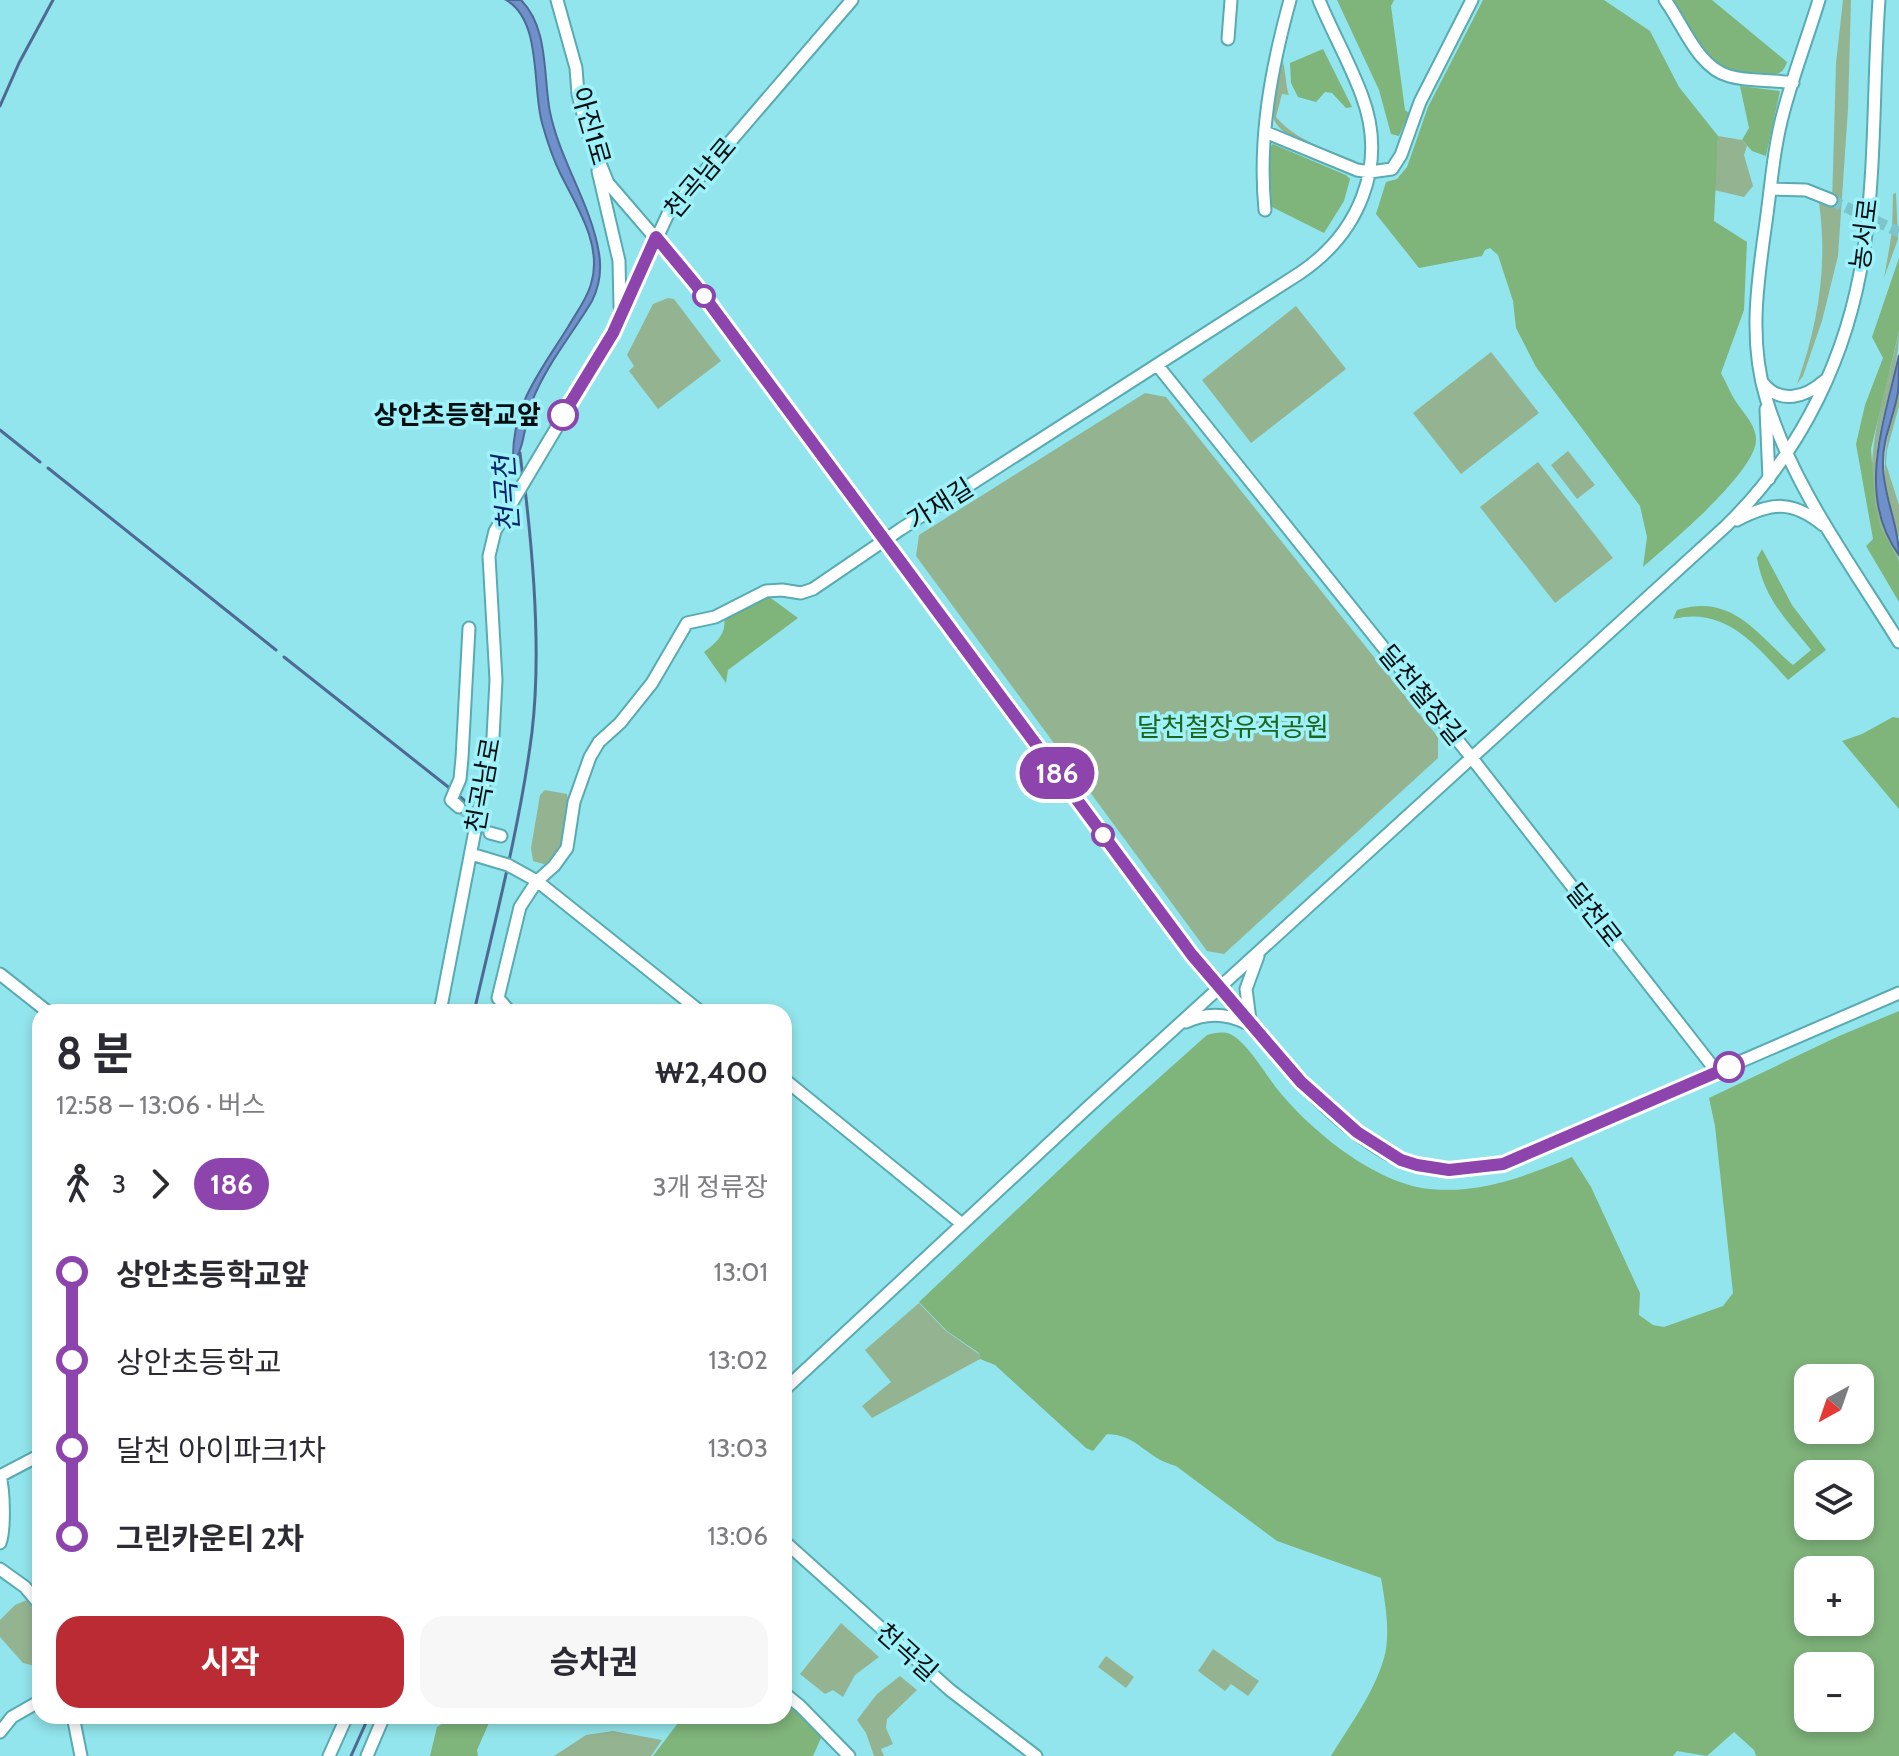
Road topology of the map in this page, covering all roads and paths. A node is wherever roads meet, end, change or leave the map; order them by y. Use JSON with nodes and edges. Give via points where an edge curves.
{"nodes":[{"id":1,"x":557,"y":0,"type":"edge"},
{"id":2,"x":852,"y":0,"type":"edge"},
{"id":3,"x":1231,"y":0,"type":"edge"},
{"id":4,"x":1290,"y":0,"type":"edge"},
{"id":5,"x":1319,"y":0,"type":"edge"},
{"id":6,"x":1472,"y":0,"type":"edge"},
{"id":7,"x":1665,"y":0,"type":"edge"},
{"id":8,"x":1819,"y":0,"type":"edge"},
{"id":9,"x":1879,"y":0,"type":"edge"},
{"id":10,"x":1228,"y":39,"type":"dead end"},
{"id":11,"x":1793,"y":83,"type":"junction"},
{"id":12,"x":1265,"y":132,"type":"junction"},
{"id":13,"x":595,"y":154,"type":"junction"},
{"id":14,"x":1370,"y":172,"type":"junction"},
{"id":15,"x":1770,"y":189,"type":"junction"},
{"id":16,"x":1831,"y":200,"type":"tunnel mouth"},
{"id":17,"x":1265,"y":210,"type":"dead end"},
{"id":18,"x":656,"y":237,"type":"junction"},
{"id":19,"x":619,"y":321,"type":"junction"},
{"id":20,"x":1158,"y":366,"type":"junction"},
{"id":21,"x":1761,"y":378,"type":"junction"},
{"id":22,"x":1828,"y":378,"type":"junction"},
{"id":23,"x":1765,"y":397,"type":"junction"},
{"id":24,"x":1787,"y":454,"type":"junction"},
{"id":25,"x":1769,"y":479,"type":"junction"},
{"id":26,"x":1726,"y":526,"type":"junction"},
{"id":27,"x":1830,"y":530,"type":"junction"},
{"id":28,"x":885,"y":540,"type":"junction"},
{"id":29,"x":469,"y":628,"type":"dead end"},
{"id":30,"x":1899,"y":642,"type":"edge"},
{"id":31,"x":1471,"y":757,"type":"junction"},
{"id":32,"x":459,"y":807,"type":"dead end"},
{"id":33,"x":471,"y":854,"type":"junction"},
{"id":34,"x":537,"y":881,"type":"junction"},
{"id":35,"x":1265,"y":947,"type":"junction"},
{"id":36,"x":0,"y":974,"type":"edge"},
{"id":37,"x":1219,"y":988,"type":"junction"},
{"id":38,"x":1899,"y":993,"type":"edge"},
{"id":39,"x":38,"y":1004,"type":"edge"},
{"id":40,"x":442,"y":1004,"type":"edge"},
{"id":41,"x":503,"y":1004,"type":"edge"},
{"id":42,"x":691,"y":1004,"type":"edge"},
{"id":43,"x":1175,"y":1028,"type":"junction"},
{"id":44,"x":1253,"y":1028,"type":"junction"},
{"id":45,"x":1717,"y":1072,"type":"junction"},
{"id":46,"x":792,"y":1086,"type":"edge"},
{"id":47,"x":962,"y":1224,"type":"junction"},
{"id":48,"x":792,"y":1383,"type":"edge"},
{"id":49,"x":32,"y":1459,"type":"edge"},
{"id":50,"x":0,"y":1476,"type":"edge"},
{"id":51,"x":0,"y":1543,"type":"edge"},
{"id":52,"x":792,"y":1548,"type":"edge"},
{"id":53,"x":0,"y":1569,"type":"edge"},
{"id":54,"x":32,"y":1595,"type":"edge"},
{"id":55,"x":792,"y":1700,"type":"edge"},
{"id":56,"x":32,"y":1706,"type":"edge"},
{"id":57,"x":75,"y":1724,"type":"edge"},
{"id":58,"x":343,"y":1724,"type":"edge"},
{"id":59,"x":381,"y":1724,"type":"edge"},
{"id":60,"x":0,"y":1732,"type":"edge"},
{"id":61,"x":81,"y":1756,"type":"edge"},
{"id":62,"x":329,"y":1756,"type":"edge"},
{"id":63,"x":367,"y":1756,"type":"edge"},
{"id":64,"x":849,"y":1756,"type":"edge"},
{"id":65,"x":1036,"y":1756,"type":"edge"}],
"edges":[{"from":1,"to":13,"type":"street","name":"아진1로"},
{"from":2,"to":18,"type":"street","name":"천곡남로","via":[[668,214]]},
{"from":3,"to":10,"type":"street"},
{"from":4,"to":12,"type":"street"},
{"from":5,"to":14,"type":"street","name":"가재길","via":[[1367,112]]},
{"from":6,"to":14,"type":"street","via":[[1420,102],[1398,161],[1387,171]]},
{"from":7,"to":11,"type":"street","via":[[1717,71]]},
{"from":8,"to":11,"type":"street"},
{"from":9,"to":22,"type":"street","name":"농서로","via":[[1864,251]]},
{"from":11,"to":15,"type":"street"},
{"from":12,"to":14,"type":"street"},
{"from":12,"to":17,"type":"street"},
{"from":13,"to":18,"type":"street","name":"아진1로","via":[[611,188]]},
{"from":13,"to":19,"type":"street","via":[[620,272]]},
{"from":14,"to":20,"type":"street","name":"가재길","via":[[1354,218],[1323,257]]},
{"from":15,"to":16,"type":"street","via":[[1806,190]]},
{"from":15,"to":21,"type":"street","via":[[1757,309]]},
{"from":18,"to":19,"type":"street","name":"천곡남로"},
{"from":18,"to":28,"type":"street"},
{"from":19,"to":33,"type":"street","name":"천곡남로","via":[[495,531],[489,556],[496,702]]},
{"from":20,"to":28,"type":"street","name":"가재길"},
{"from":20,"to":31,"type":"street","name":"달천철장길"},
{"from":21,"to":22,"type":"street","via":[[1770,391],[1785,397],[1805,394]]},
{"from":21,"to":23,"type":"street"},
{"from":22,"to":24,"type":"street","name":"농서로"},
{"from":23,"to":24,"type":"street"},
{"from":23,"to":25,"type":"street"},
{"from":24,"to":25,"type":"street","name":"농서로"},
{"from":24,"to":27,"type":"street"},
{"from":25,"to":26,"type":"street","name":"농서로"},
{"from":26,"to":27,"type":"street","via":[[1760,510],[1790,506]]},
{"from":26,"to":31,"type":"street"},
{"from":27,"to":30,"type":"street"},
{"from":28,"to":34,"type":"street","name":"가재길","via":[[813,589],[766,591],[728,612],[687,623],[646,691],[594,749],[574,802],[567,848]]},
{"from":28,"to":37,"type":"street"},
{"from":29,"to":32,"type":"street","via":[[460,779],[451,800]]},
{"from":31,"to":35,"type":"street","name":"달천철장길"},
{"from":31,"to":45,"type":"street","name":"달천로"},
{"from":33,"to":34,"type":"street"},
{"from":33,"to":40,"type":"street","name":"천곡남로"},
{"from":34,"to":41,"type":"street","name":"가재길","via":[[520,907],[498,995]]},
{"from":34,"to":42,"type":"street"},
{"from":35,"to":37,"type":"street","name":"달천철장길"},
{"from":35,"to":44,"type":"street","via":[[1246,989]]},
{"from":36,"to":39,"type":"street"},
{"from":37,"to":43,"type":"street","name":"달천철장길"},
{"from":37,"to":44,"type":"street"},
{"from":38,"to":45,"type":"street"},
{"from":43,"to":44,"type":"street","via":[[1216,1015]]},
{"from":43,"to":47,"type":"street","name":"달천철장길"},
{"from":44,"to":45,"type":"street","via":[[1308,1089],[1357,1132],[1401,1160],[1432,1168],[1512,1162]]},
{"from":46,"to":47,"type":"street"},
{"from":47,"to":48,"type":"street","name":"달천철장길"},
{"from":49,"to":50,"type":"street"},
{"from":50,"to":51,"type":"street"},
{"from":52,"to":65,"type":"street","name":"천곡길","via":[[950,1690]]},
{"from":53,"to":54,"type":"street"},
{"from":55,"to":64,"type":"street"},
{"from":56,"to":60,"type":"street"},
{"from":57,"to":61,"type":"street"},
{"from":58,"to":62,"type":"street"},
{"from":59,"to":63,"type":"street"}]}
